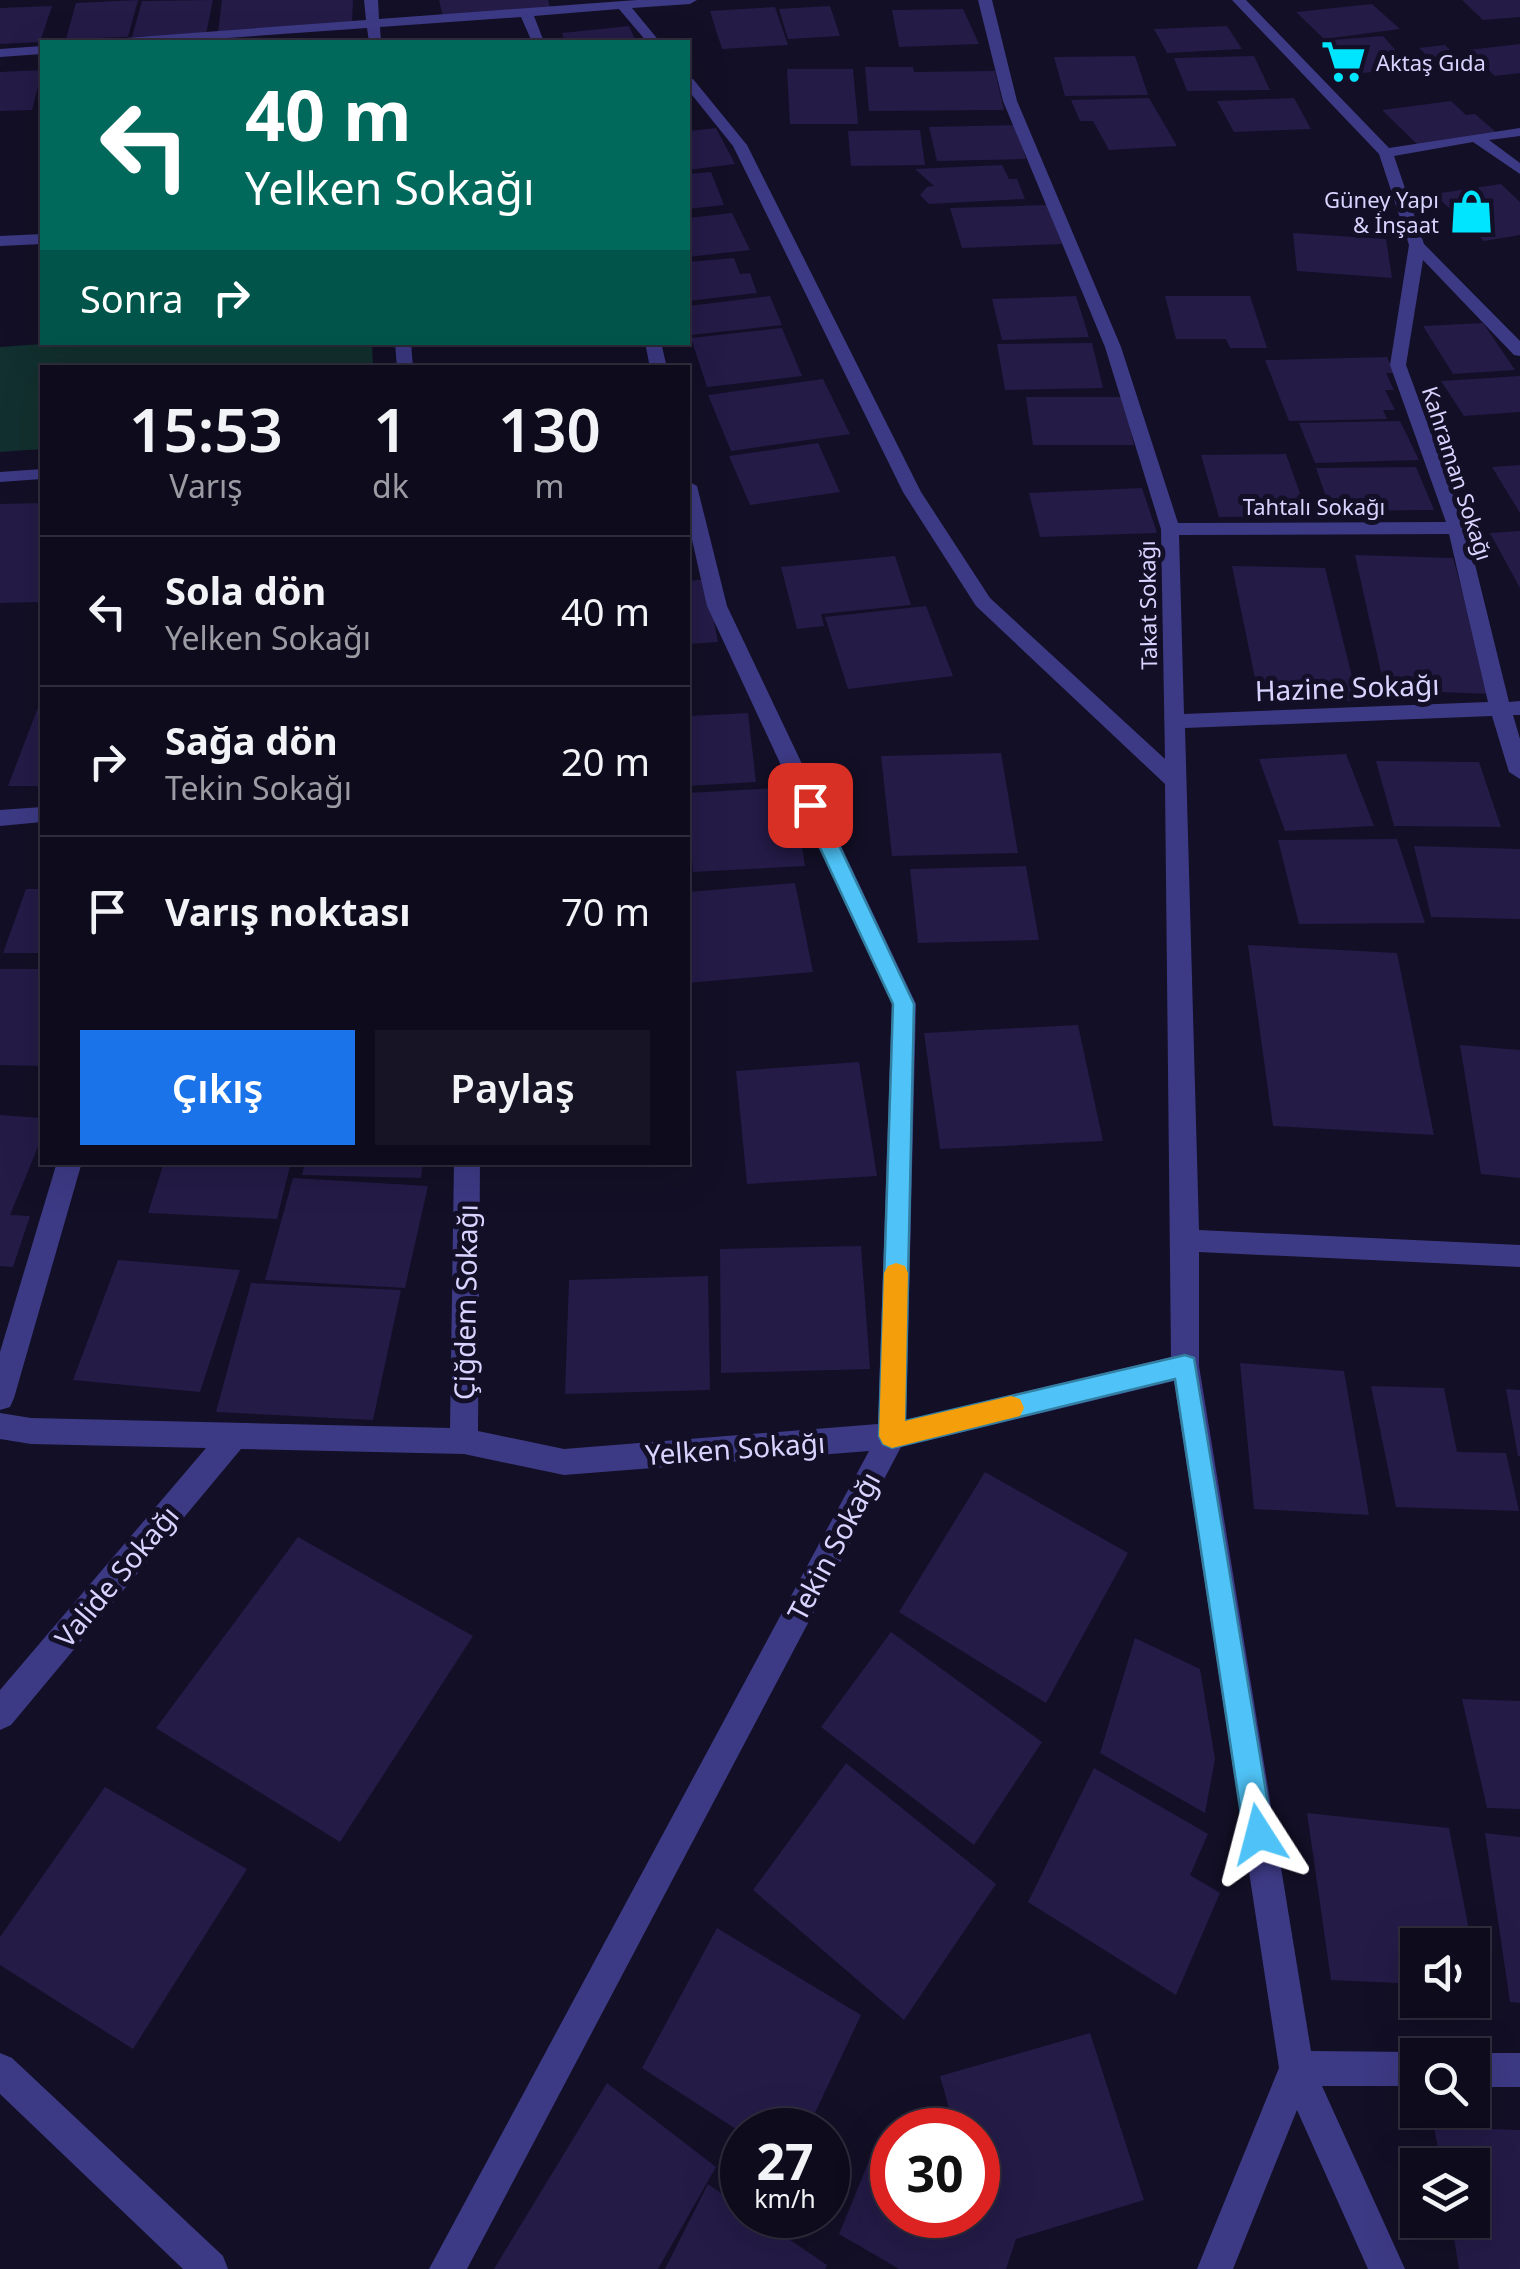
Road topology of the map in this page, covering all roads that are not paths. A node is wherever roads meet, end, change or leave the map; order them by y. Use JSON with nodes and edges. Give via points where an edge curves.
{"nodes":[{"id":1,"x":372,"y":0,"type":"edge"},
{"id":2,"x":690,"y":0,"type":"edge"},
{"id":3,"x":985,"y":0,"type":"edge"},
{"id":4,"x":1239,"y":0,"type":"edge"},
{"id":5,"x":623,"y":6,"type":"junction"},
{"id":6,"x":526,"y":15,"type":"junction"},
{"id":7,"x":373,"y":25,"type":"junction"},
{"id":8,"x":154,"y":40,"type":"edge"},
{"id":9,"x":375,"y":40,"type":"edge"},
{"id":10,"x":537,"y":40,"type":"edge"},
{"id":11,"x":652,"y":40,"type":"edge"},
{"id":12,"x":40,"y":50,"type":"edge"},
{"id":13,"x":0,"y":53,"type":"edge"},
{"id":14,"x":690,"y":84,"type":"edge"},
{"id":15,"x":1520,"y":132,"type":"edge"},
{"id":16,"x":1476,"y":138,"type":"junction"},
{"id":17,"x":1386,"y":153,"type":"junction"},
{"id":18,"x":1520,"y":170,"type":"edge"},
{"id":19,"x":40,"y":239,"type":"edge"},
{"id":20,"x":0,"y":241,"type":"edge"},
{"id":21,"x":1416,"y":245,"type":"junction"},
{"id":22,"x":1520,"y":351,"type":"edge"},
{"id":23,"x":40,"y":474,"type":"edge"},
{"id":24,"x":0,"y":477,"type":"edge"},
{"id":25,"x":690,"y":495,"type":"edge"},
{"id":26,"x":1170,"y":528,"type":"junction"},
{"id":27,"x":1457,"y":528,"type":"junction"},
{"id":28,"x":1510,"y":708,"type":"edge"},
{"id":29,"x":1175,"y":722,"type":"junction"},
{"id":30,"x":1520,"y":772,"type":"edge"},
{"id":31,"x":1176,"y":784,"type":"junction"},
{"id":32,"x":40,"y":815,"type":"edge"},
{"id":33,"x":0,"y":818,"type":"edge"},
{"id":34,"x":69,"y":1165,"type":"edge"},
{"id":35,"x":467,"y":1165,"type":"edge"},
{"id":36,"x":1186,"y":1240,"type":"junction"},
{"id":37,"x":1520,"y":1256,"type":"edge"},
{"id":38,"x":1185,"y":1366,"type":"junction"},
{"id":39,"x":0,"y":1398,"type":"edge"},
{"id":40,"x":0,"y":1426,"type":"edge"},
{"id":41,"x":892,"y":1436,"type":"junction"},
{"id":42,"x":232,"y":1438,"type":"junction"},
{"id":43,"x":464,"y":1441,"type":"junction"},
{"id":44,"x":0,"y":1714,"type":"edge"},
{"id":45,"x":1296,"y":2068,"type":"junction"},
{"id":46,"x":1400,"y":2069,"type":"edge"},
{"id":47,"x":0,"y":2070,"type":"edge"},
{"id":48,"x":1490,"y":2070,"type":"edge"},
{"id":49,"x":1520,"y":2070,"type":"edge"},
{"id":50,"x":210,"y":2269,"type":"edge"},
{"id":51,"x":447,"y":2269,"type":"edge"},
{"id":52,"x":1215,"y":2269,"type":"edge"},
{"id":53,"x":1387,"y":2269,"type":"edge"}],
"edges":[{"from":1,"to":7,"type":"street"},
{"from":2,"to":5,"type":"street"},
{"from":3,"to":26,"type":"street","name":"Takat Sokağı","via":[[1010,101],[1113,347]]},
{"from":4,"to":17,"type":"street"},
{"from":5,"to":6,"type":"street"},
{"from":5,"to":11,"type":"street"},
{"from":6,"to":7,"type":"street"},
{"from":6,"to":10,"type":"street"},
{"from":7,"to":8,"type":"street"},
{"from":7,"to":9,"type":"street"},
{"from":12,"to":13,"type":"street"},
{"from":14,"to":31,"type":"street","via":[[740,145],[912,492],[983,602]]},
{"from":15,"to":16,"type":"street"},
{"from":16,"to":17,"type":"street"},
{"from":16,"to":18,"type":"street"},
{"from":17,"to":21,"type":"street"},
{"from":19,"to":20,"type":"street"},
{"from":21,"to":22,"type":"street"},
{"from":21,"to":27,"type":"street","name":"Kahraman Sokağı","via":[[1398,365]]},
{"from":23,"to":24,"type":"street"},
{"from":25,"to":41,"type":"street","name":"Tekin Sokağı","via":[[716,606],[904,1004]]},
{"from":26,"to":27,"type":"street","name":"Tahtalı Sokağı"},
{"from":26,"to":29,"type":"street","name":"Takat Sokağı"},
{"from":27,"to":28,"type":"street","name":"Kahraman Sokağı"},
{"from":28,"to":29,"type":"street","name":"Hazine Sokağı"},
{"from":28,"to":30,"type":"street","name":"Kahraman Sokağı"},
{"from":29,"to":31,"type":"street","name":"Takat Sokağı"},
{"from":31,"to":36,"type":"street","name":"Takat Sokağı"},
{"from":32,"to":33,"type":"street"},
{"from":34,"to":39,"type":"street"},
{"from":35,"to":43,"type":"street","name":"Çiğdem Sokağı"},
{"from":36,"to":37,"type":"street"},
{"from":36,"to":38,"type":"street"},
{"from":38,"to":41,"type":"street","name":"Yelken Sokağı"},
{"from":38,"to":45,"type":"street"},
{"from":40,"to":42,"type":"street","name":"Yelken Sokağı"},
{"from":41,"to":43,"type":"street","name":"Yelken Sokağı","via":[[564,1462]]},
{"from":41,"to":51,"type":"street","name":"Tekin Sokağı"},
{"from":42,"to":43,"type":"street","name":"Yelken Sokağı"},
{"from":42,"to":44,"type":"street","name":"Valide Sokağı"},
{"from":45,"to":46,"type":"street"},
{"from":45,"to":52,"type":"street"},
{"from":45,"to":53,"type":"street"},
{"from":47,"to":50,"type":"street"},
{"from":48,"to":49,"type":"street"}]}
